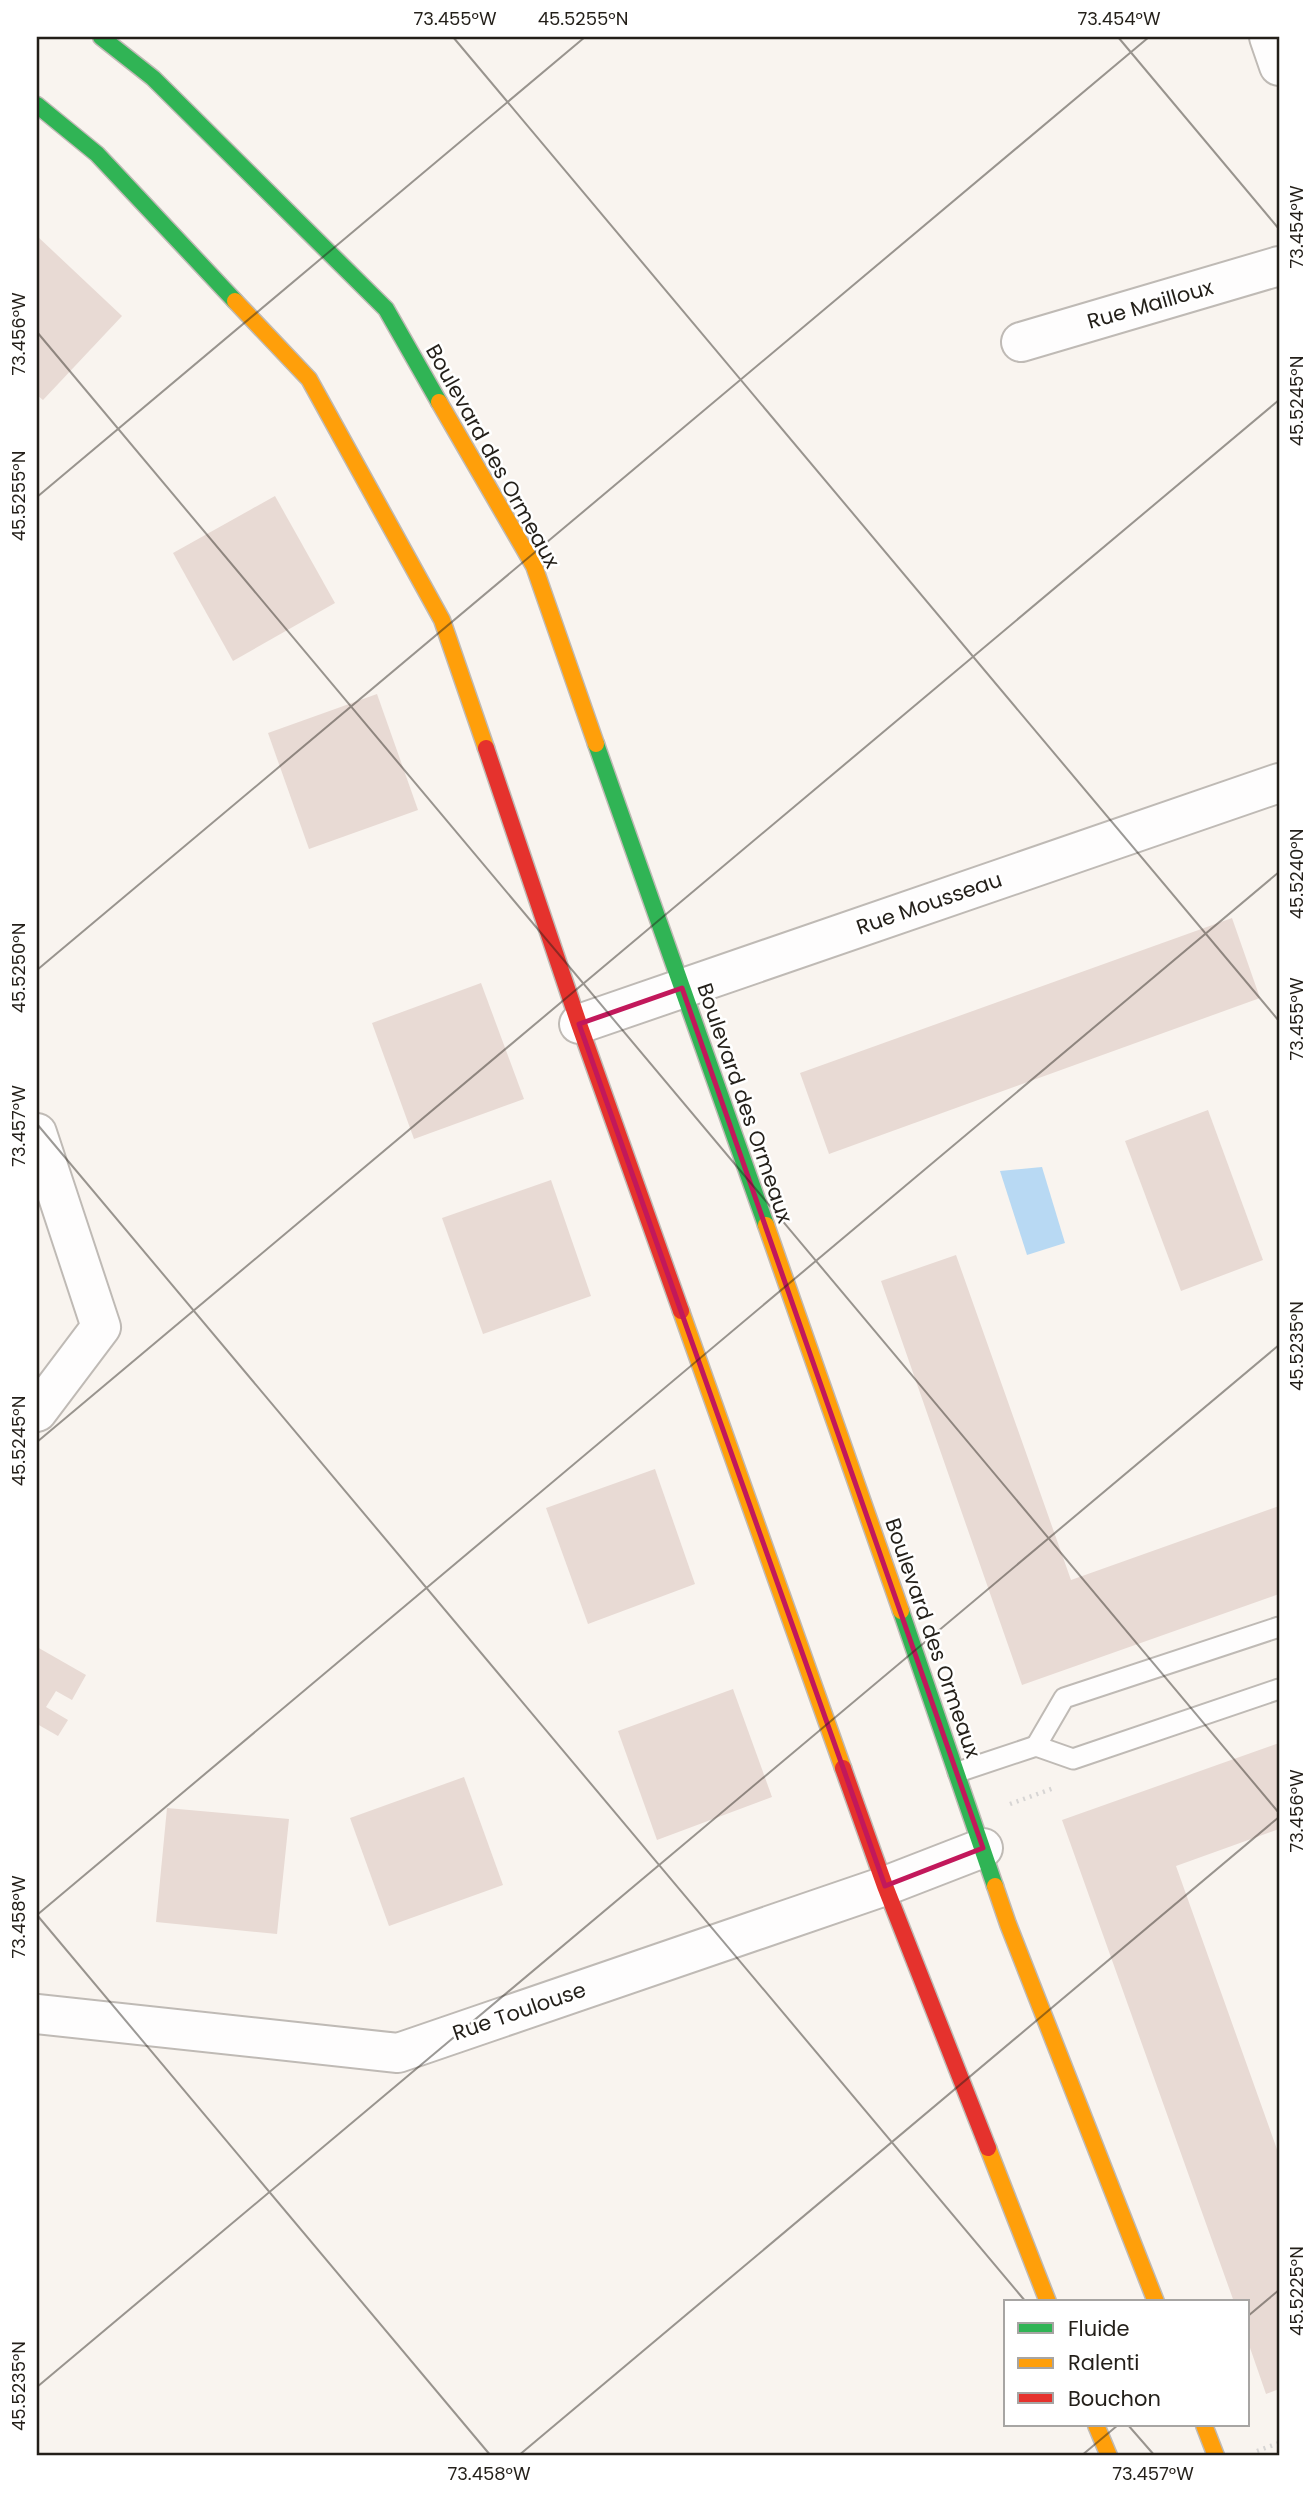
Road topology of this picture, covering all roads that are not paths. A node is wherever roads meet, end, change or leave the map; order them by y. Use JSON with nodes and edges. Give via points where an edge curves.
{"nodes":[{"id":1,"x":101,"y":37,"type":"edge"},
{"id":2,"x":1269,"y":37,"type":"edge"},
{"id":3,"x":1279,"y":66,"type":"edge"},
{"id":4,"x":37,"y":105,"type":"edge"},
{"id":5,"x":1279,"y":265,"type":"edge"},
{"id":6,"x":1021,"y":342,"type":"dead end"},
{"id":7,"x":1279,"y":783,"type":"edge"},
{"id":8,"x":682,"y":988,"type":"junction"},
{"id":9,"x":579,"y":1024,"type":"junction"},
{"id":10,"x":37,"y":1133,"type":"edge"},
{"id":11,"x":37,"y":1412,"type":"edge"},
{"id":12,"x":1279,"y":1627,"type":"edge"},
{"id":13,"x":1279,"y":1689,"type":"edge"},
{"id":14,"x":1036,"y":1746,"type":"junction"},
{"id":15,"x":958,"y":1772,"type":"junction"},
{"id":16,"x":983,"y":1847,"type":"junction"},
{"id":17,"x":885,"y":1886,"type":"junction"},
{"id":18,"x":37,"y":2014,"type":"edge"},
{"id":19,"x":1047,"y":2300,"type":"edge"},
{"id":20,"x":1155,"y":2300,"type":"edge"},
{"id":21,"x":1096,"y":2426,"type":"edge"},
{"id":22,"x":1204,"y":2426,"type":"edge"},
{"id":23,"x":1109,"y":2456,"type":"edge"},
{"id":24,"x":1216,"y":2456,"type":"edge"}],
"edges":[{"from":1,"to":8,"type":"street","name":"Boulevard des Ormeaux","via":[[153,78],[386,309],[534,566]]},
{"from":2,"to":3,"type":"street"},
{"from":4,"to":9,"type":"street","via":[[97,154],[309,379],[442,620]]},
{"from":5,"to":6,"type":"street","name":"Rue Mailloux"},
{"from":7,"to":8,"type":"street","name":"Rue Mousseau"},
{"from":8,"to":9,"type":"street","name":"Rue Mousseau"},
{"from":8,"to":15,"type":"street","name":"Boulevard des Ormeaux"},
{"from":9,"to":17,"type":"street"},
{"from":10,"to":11,"type":"street","via":[[102,1327]]},
{"from":12,"to":14,"type":"lane","via":[[1064,1698]]},
{"from":13,"to":14,"type":"lane","via":[[1073,1759]]},
{"from":14,"to":15,"type":"lane"},
{"from":15,"to":16,"type":"street","name":"Boulevard des Ormeaux"},
{"from":16,"to":17,"type":"street","name":"Rue Toulouse"},
{"from":16,"to":20,"type":"street","name":"Boulevard des Ormeaux","via":[[1008,1924]]},
{"from":17,"to":18,"type":"street","name":"Rue Toulouse","via":[[398,2053]]},
{"from":17,"to":19,"type":"street"},
{"from":21,"to":23,"type":"street"},
{"from":22,"to":24,"type":"street"}]}
